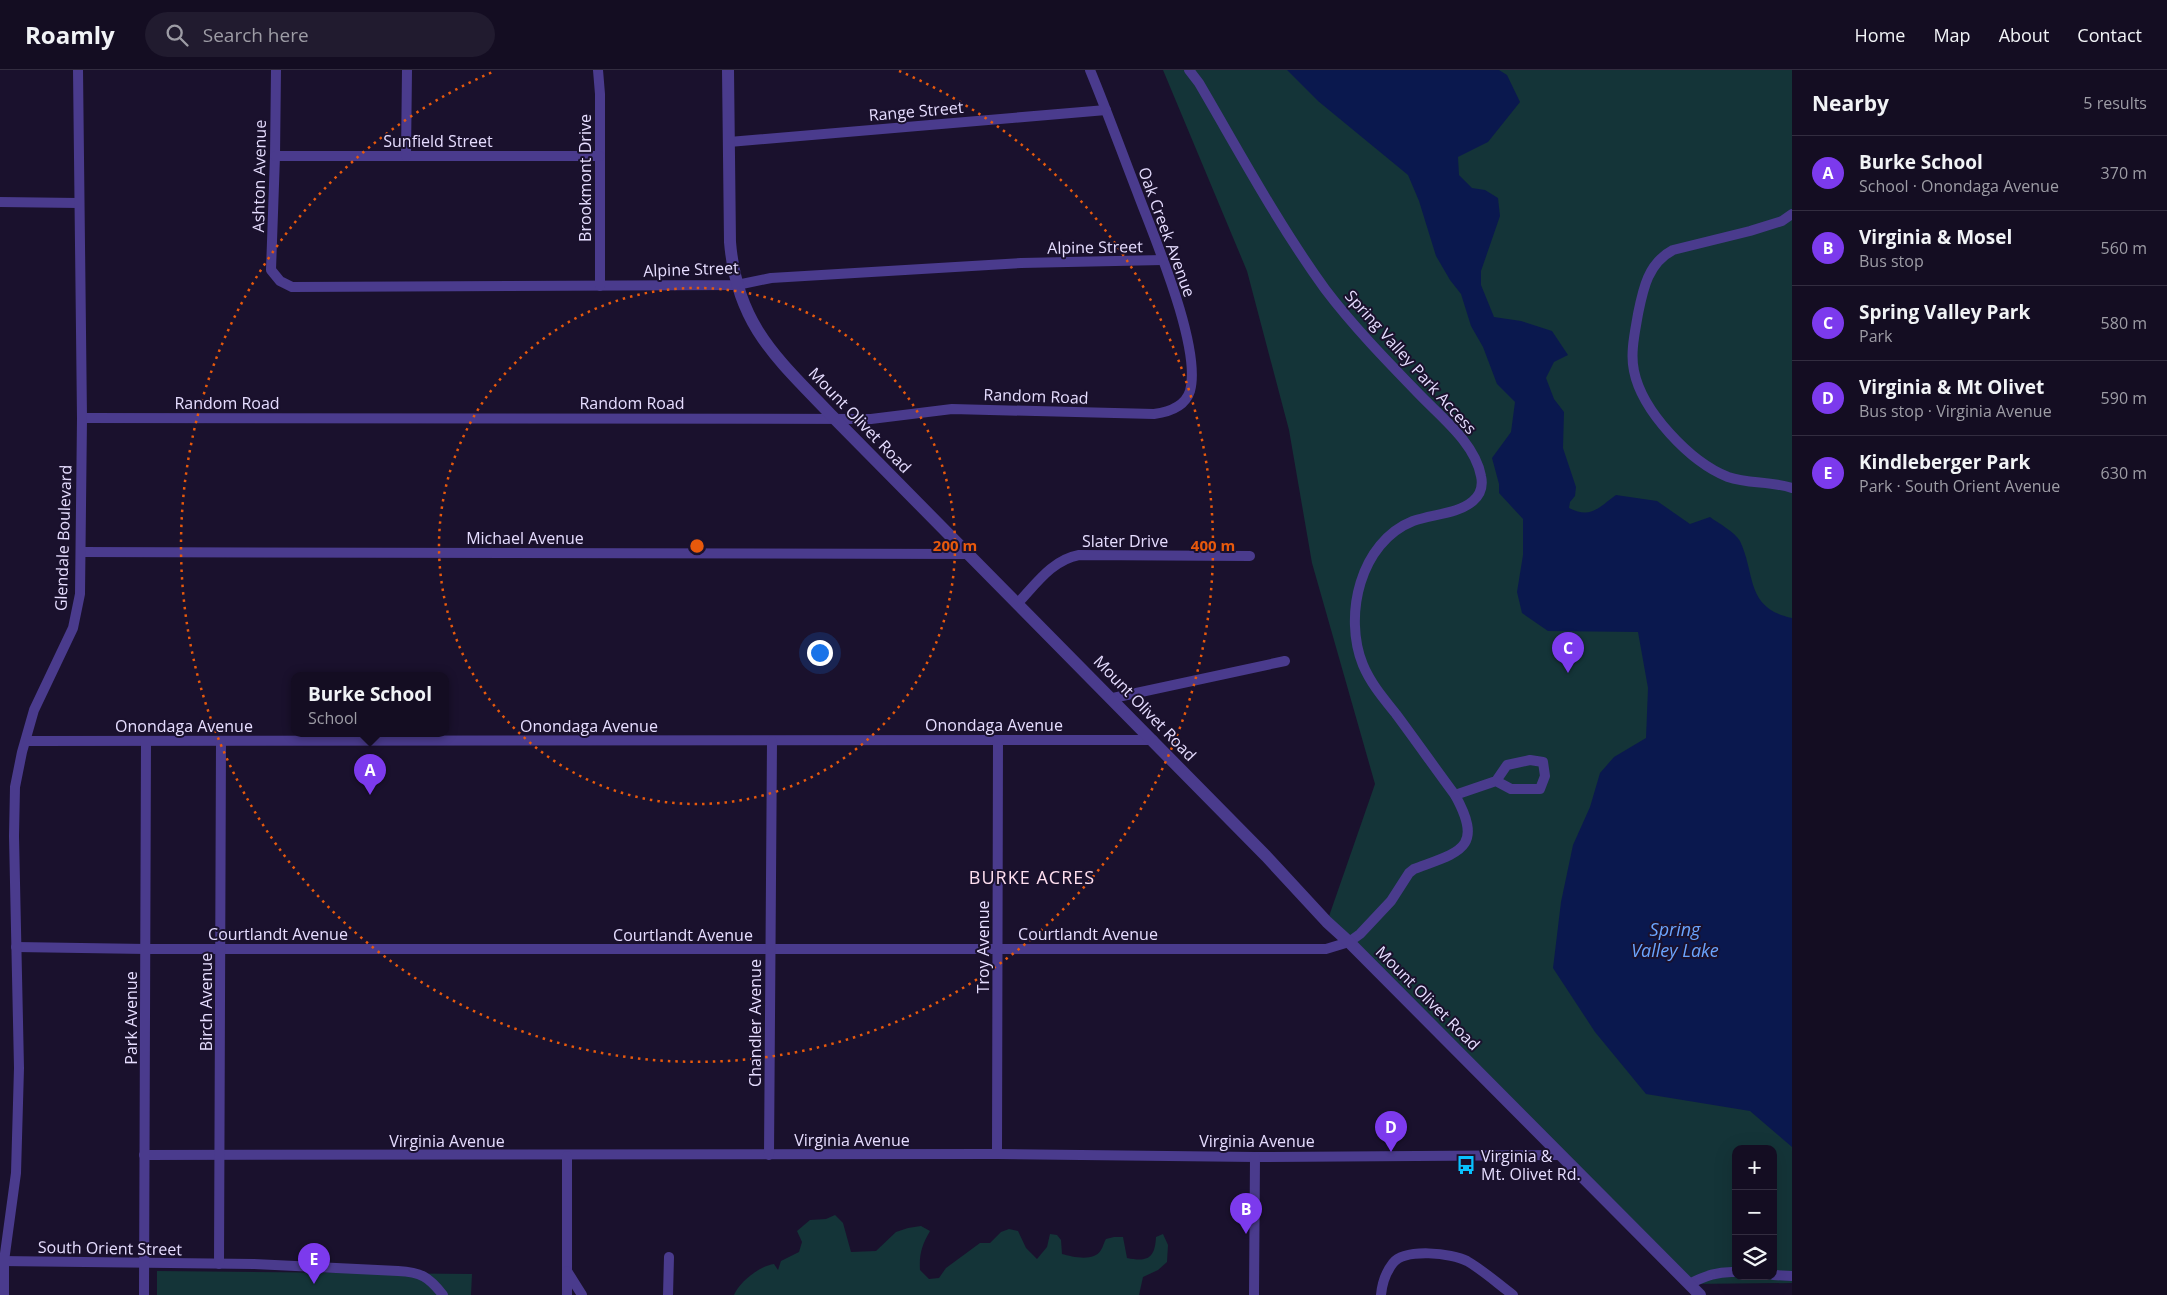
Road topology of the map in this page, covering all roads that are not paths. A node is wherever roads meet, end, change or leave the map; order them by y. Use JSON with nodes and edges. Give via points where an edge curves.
{"nodes":[{"id":1,"x":78,"y":70,"type":"edge"},
{"id":2,"x":276,"y":70,"type":"edge"},
{"id":3,"x":407,"y":70,"type":"edge"},
{"id":4,"x":598,"y":70,"type":"edge"},
{"id":5,"x":728,"y":70,"type":"edge"},
{"id":6,"x":1090,"y":70,"type":"edge"},
{"id":7,"x":1189,"y":70,"type":"edge"},
{"id":8,"x":1106,"y":110,"type":"junction"},
{"id":9,"x":728,"y":142,"type":"junction"},
{"id":10,"x":275,"y":156,"type":"junction"},
{"id":11,"x":406,"y":156,"type":"junction"},
{"id":12,"x":600,"y":156,"type":"junction"},
{"id":13,"x":0,"y":202,"type":"edge"},
{"id":14,"x":78,"y":202,"type":"junction"},
{"id":15,"x":1792,"y":214,"type":"edge"},
{"id":16,"x":1163,"y":260,"type":"junction"},
{"id":17,"x":280,"y":280,"type":"joint"},
{"id":18,"x":737,"y":285,"type":"junction"},
{"id":19,"x":600,"y":286,"type":"junction"},
{"id":20,"x":1179,"y":406,"type":"joint"},
{"id":21,"x":82,"y":418,"type":"junction"},
{"id":22,"x":834,"y":418,"type":"junction"},
{"id":23,"x":1792,"y":488,"type":"edge"},
{"id":24,"x":81,"y":552,"type":"junction"},
{"id":25,"x":970,"y":554,"type":"junction"},
{"id":26,"x":1250,"y":556,"type":"dead end"},
{"id":27,"x":1018,"y":603,"type":"junction"},
{"id":28,"x":1285,"y":661,"type":"dead end"},
{"id":29,"x":1113,"y":698,"type":"junction"},
{"id":30,"x":26,"y":740,"type":"junction"},
{"id":31,"x":998,"y":740,"type":"junction"},
{"id":32,"x":1153,"y":740,"type":"junction"},
{"id":33,"x":146,"y":741,"type":"junction"},
{"id":34,"x":221,"y":741,"type":"junction"},
{"id":35,"x":772,"y":741,"type":"junction"},
{"id":36,"x":1496,"y":781,"type":"junction"},
{"id":37,"x":1455,"y":795,"type":"junction"},
{"id":38,"x":1349,"y":942,"type":"junction"},
{"id":39,"x":16,"y":947,"type":"junction"},
{"id":40,"x":146,"y":949,"type":"junction"},
{"id":41,"x":221,"y":949,"type":"junction"},
{"id":42,"x":770,"y":950,"type":"junction"},
{"id":43,"x":998,"y":950,"type":"junction"},
{"id":44,"x":997,"y":1154,"type":"junction"},
{"id":45,"x":144,"y":1155,"type":"junction"},
{"id":46,"x":220,"y":1155,"type":"junction"},
{"id":47,"x":769,"y":1155,"type":"junction"},
{"id":48,"x":1560,"y":1155,"type":"junction"},
{"id":49,"x":567,"y":1156,"type":"junction"},
{"id":50,"x":1255,"y":1157,"type":"junction"},
{"id":51,"x":669,"y":1257,"type":"dead end"},
{"id":52,"x":2,"y":1261,"type":"edge"},
{"id":53,"x":144,"y":1263,"type":"junction"},
{"id":54,"x":219,"y":1264,"type":"junction"},
{"id":55,"x":567,"y":1271,"type":"junction"},
{"id":56,"x":1732,"y":1272,"type":"edge"},
{"id":57,"x":1777,"y":1275,"type":"edge"},
{"id":58,"x":1792,"y":1276,"type":"edge"},
{"id":59,"x":1689,"y":1284,"type":"junction"},
{"id":60,"x":4,"y":1295,"type":"edge"},
{"id":61,"x":144,"y":1295,"type":"edge"},
{"id":62,"x":443,"y":1295,"type":"edge"},
{"id":63,"x":567,"y":1295,"type":"edge"},
{"id":64,"x":582,"y":1295,"type":"edge"},
{"id":65,"x":668,"y":1295,"type":"edge"},
{"id":66,"x":1254,"y":1295,"type":"edge"},
{"id":67,"x":1381,"y":1295,"type":"edge"},
{"id":68,"x":1513,"y":1295,"type":"edge"},
{"id":69,"x":1700,"y":1295,"type":"edge"}],
"edges":[{"from":1,"to":14,"type":"street","name":"Glendale Boulevard"},
{"from":2,"to":10,"type":"street","name":"Ashton Avenue"},
{"from":3,"to":11,"type":"street"},
{"from":4,"to":12,"type":"street","name":"Brookmont Drive"},
{"from":5,"to":9,"type":"street","name":"Mount Olivet Road"},
{"from":6,"to":8,"type":"street","name":"Oak Creek Avenue"},
{"from":7,"to":37,"type":"street","name":"Spring Valley Park Access","via":[[1269,204],[1324,287],[1385,359],[1460,437],[1480,471],[1482,486],[1474,500],[1404,525],[1391,534],[1364,572],[1356,612],[1356,636],[1369,677]]},
{"from":8,"to":9,"type":"street","name":"Range Street"},
{"from":8,"to":16,"type":"street","name":"Oak Creek Avenue"},
{"from":9,"to":18,"type":"street","name":"Mount Olivet Road","via":[[730,242]]},
{"from":10,"to":11,"type":"street","name":"Sunfield Street"},
{"from":10,"to":17,"type":"street","name":"Ashton Avenue","via":[[271,270]]},
{"from":11,"to":12,"type":"street","name":"Sunfield Street"},
{"from":12,"to":19,"type":"street","name":"Brookmont Drive"},
{"from":13,"to":14,"type":"street"},
{"from":14,"to":21,"type":"street","name":"Glendale Boulevard"},
{"from":15,"to":23,"type":"street","via":[[1766,226],[1664,254],[1650,271],[1645,284],[1633,364],[1637,383],[1652,409],[1677,441],[1705,465],[1736,479]]},
{"from":16,"to":18,"type":"street","name":"Alpine Street","via":[[1021,263],[771,278]]},
{"from":16,"to":20,"type":"street","name":"Oak Creek Avenue","via":[[1190,358],[1190,392]]},
{"from":17,"to":19,"type":"street","name":"Alpine Street","via":[[292,287]]},
{"from":18,"to":19,"type":"street","name":"Alpine Street"},
{"from":18,"to":22,"type":"street","name":"Mount Olivet Road","via":[[742,302],[765,344]]},
{"from":20,"to":22,"type":"street","name":"Random Road","via":[[1154,414],[952,410],[872,420]]},
{"from":21,"to":22,"type":"street","name":"Random Road"},
{"from":21,"to":24,"type":"street","name":"Glendale Boulevard"},
{"from":22,"to":25,"type":"street","name":"Mount Olivet Road"},
{"from":24,"to":25,"type":"street","name":"Michael Avenue"},
{"from":24,"to":30,"type":"street","name":"Glendale Boulevard","via":[[80,594],[75,620],[39,698]]},
{"from":25,"to":27,"type":"street","name":"Mount Olivet Road"},
{"from":26,"to":27,"type":"street","name":"Slater Drive","via":[[1070,556],[1052,567]]},
{"from":27,"to":29,"type":"street","name":"Mount Olivet Road"},
{"from":28,"to":29,"type":"street"},
{"from":29,"to":32,"type":"street","name":"Mount Olivet Road"},
{"from":30,"to":33,"type":"street","name":"Onondaga Avenue"},
{"from":30,"to":39,"type":"street","name":"Glendale Boulevard","via":[[15,787]]},
{"from":31,"to":32,"type":"street","name":"Onondaga Avenue"},
{"from":31,"to":35,"type":"street","name":"Onondaga Avenue"},
{"from":31,"to":43,"type":"street","name":"Troy Avenue"},
{"from":32,"to":38,"type":"street","name":"Mount Olivet Road"},
{"from":33,"to":34,"type":"street","name":"Onondaga Avenue"},
{"from":33,"to":40,"type":"street","name":"Park Avenue"},
{"from":34,"to":35,"type":"street","name":"Onondaga Avenue"},
{"from":34,"to":41,"type":"street","name":"Birch Avenue"},
{"from":35,"to":42,"type":"street","name":"Chandler Avenue"},
{"from":36,"to":36,"type":"street","via":[[1511,789],[1540,789],[1545,776],[1543,762],[1530,760],[1507,765]]},
{"from":36,"to":37,"type":"street"},
{"from":37,"to":38,"type":"street","name":"Spring Valley Park Access","via":[[1468,822],[1463,846],[1450,856],[1409,873],[1391,901]]},
{"from":38,"to":43,"type":"street","name":"Courtlandt Avenue","via":[[1326,949]]},
{"from":38,"to":48,"type":"street","name":"Mount Olivet Road"},
{"from":39,"to":40,"type":"street","name":"Courtlandt Avenue"},
{"from":39,"to":52,"type":"street","name":"Glendale Boulevard","via":[[19,1068],[16,1174]]},
{"from":40,"to":41,"type":"street","name":"Courtlandt Avenue"},
{"from":40,"to":45,"type":"street","name":"Park Avenue"},
{"from":41,"to":42,"type":"street","name":"Courtlandt Avenue"},
{"from":41,"to":46,"type":"street","name":"Birch Avenue"},
{"from":42,"to":43,"type":"street","name":"Courtlandt Avenue"},
{"from":42,"to":47,"type":"street","name":"Chandler Avenue"},
{"from":43,"to":44,"type":"street","name":"Troy Avenue"},
{"from":44,"to":47,"type":"street","name":"Virginia Avenue"},
{"from":44,"to":50,"type":"street","name":"Virginia Avenue"},
{"from":45,"to":46,"type":"street","name":"Virginia Avenue"},
{"from":45,"to":53,"type":"street","name":"Park Avenue"},
{"from":46,"to":49,"type":"street","name":"Virginia Avenue"},
{"from":46,"to":54,"type":"street","name":"Birch Avenue"},
{"from":47,"to":49,"type":"street","name":"Virginia Avenue"},
{"from":48,"to":50,"type":"street","name":"Virginia Avenue"},
{"from":48,"to":59,"type":"street","name":"Mount Olivet Road"},
{"from":49,"to":55,"type":"street"},
{"from":50,"to":66,"type":"street"},
{"from":51,"to":65,"type":"street"},
{"from":52,"to":53,"type":"street","name":"South Orient Street"},
{"from":52,"to":60,"type":"street","name":"Glendale Boulevard"},
{"from":53,"to":54,"type":"street","name":"South Orient Street"},
{"from":53,"to":61,"type":"street","name":"Park Avenue"},
{"from":54,"to":62,"type":"street","name":"South Orient Street","via":[[410,1272],[426,1276]]},
{"from":55,"to":63,"type":"street"},
{"from":55,"to":64,"type":"street"},
{"from":56,"to":59,"type":"street","via":[[1711,1274]]},
{"from":57,"to":58,"type":"street"},
{"from":59,"to":69,"type":"street","name":"Mount Olivet Road"},
{"from":67,"to":68,"type":"street","via":[[1385,1276],[1393,1263],[1410,1255],[1427,1253],[1465,1260]]}]}
